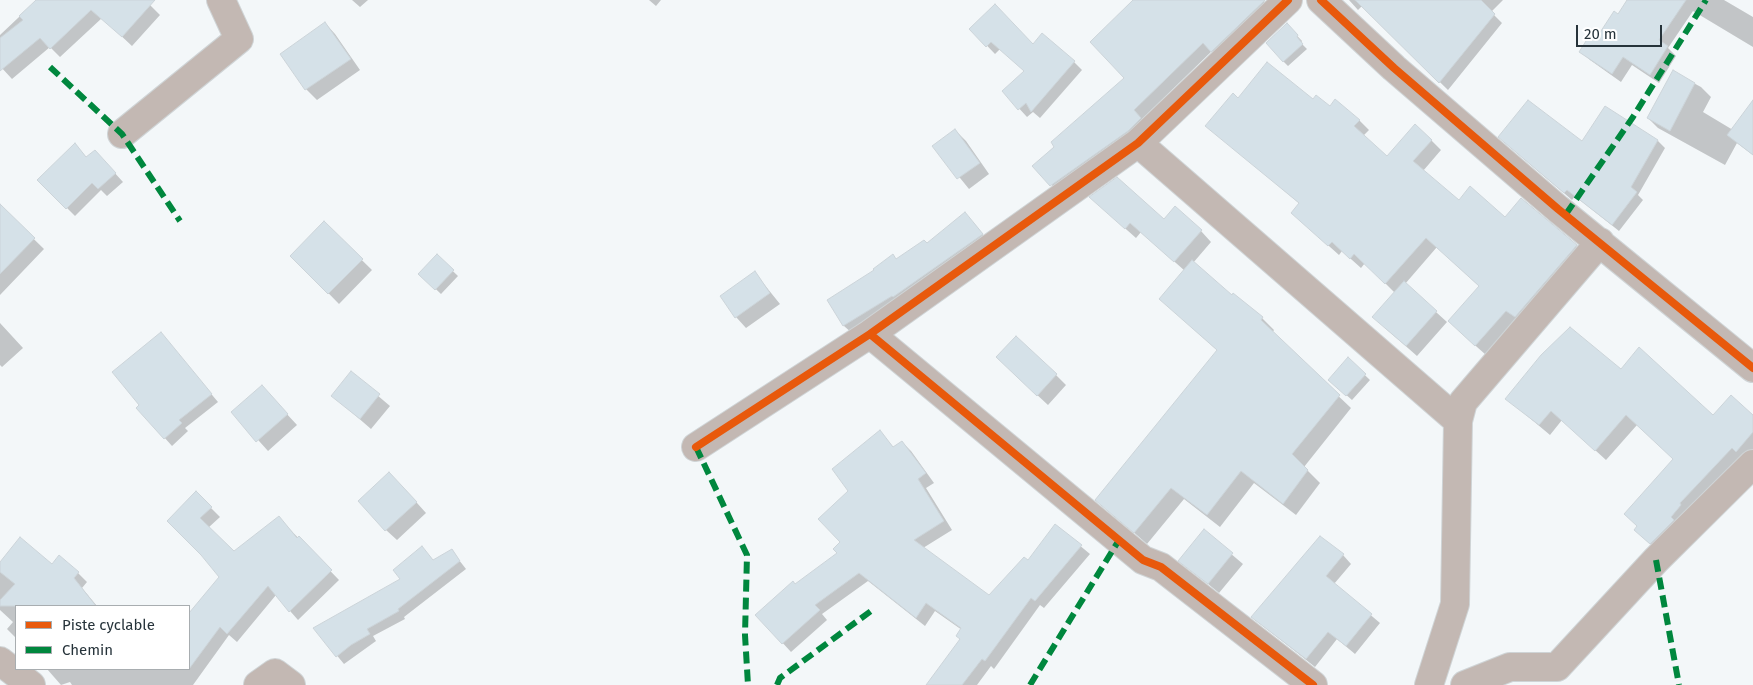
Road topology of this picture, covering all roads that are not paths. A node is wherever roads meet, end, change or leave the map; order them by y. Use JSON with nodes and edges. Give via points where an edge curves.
{"nodes":[{"id":1,"x":221,"y":0,"type":"edge"},
{"id":2,"x":1288,"y":0,"type":"edge"},
{"id":3,"x":1321,"y":0,"type":"edge"},
{"id":4,"x":122,"y":134,"type":"dead end"},
{"id":5,"x":1138,"y":143,"type":"junction"},
{"id":6,"x":1600,"y":242,"type":"junction"},
{"id":7,"x":870,"y":334,"type":"junction"},
{"id":8,"x":1753,"y":368,"type":"edge"},
{"id":9,"x":1458,"y":420,"type":"junction"},
{"id":10,"x":696,"y":447,"type":"dead end"},
{"id":11,"x":1753,"y":464,"type":"edge"},
{"id":12,"x":0,"y":661,"type":"edge"},
{"id":13,"x":31,"y":685,"type":"edge"},
{"id":14,"x":258,"y":685,"type":"edge"},
{"id":15,"x":291,"y":685,"type":"edge"},
{"id":16,"x":1313,"y":685,"type":"edge"},
{"id":17,"x":1429,"y":685,"type":"edge"},
{"id":18,"x":1465,"y":685,"type":"edge"}],
"edges":[{"from":1,"to":4,"type":"street","via":[[239,39]]},
{"from":2,"to":5,"type":"street"},
{"from":3,"to":6,"type":"street","via":[[1394,68]]},
{"from":5,"to":7,"type":"street"},
{"from":5,"to":9,"type":"street"},
{"from":6,"to":8,"type":"street"},
{"from":6,"to":9,"type":"street","via":[[1463,402]]},
{"from":7,"to":10,"type":"street"},
{"from":7,"to":16,"type":"street","via":[[1142,560],[1161,568]]},
{"from":9,"to":17,"type":"street","via":[[1455,604]]},
{"from":11,"to":18,"type":"street","via":[[1656,560],[1557,666],[1510,667]]},
{"from":12,"to":13,"type":"street"},
{"from":14,"to":15,"type":"street","via":[[275,673]]}]}
